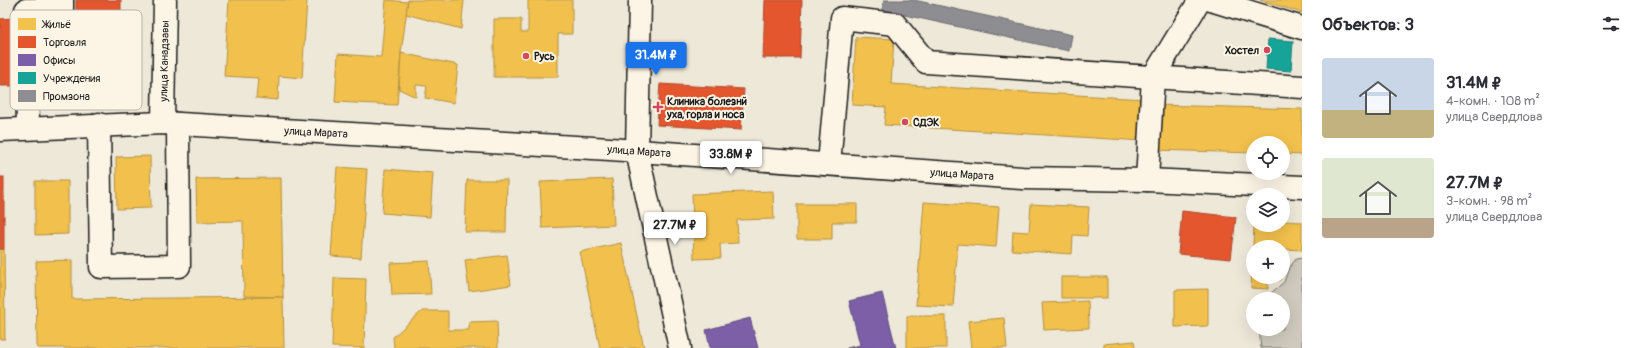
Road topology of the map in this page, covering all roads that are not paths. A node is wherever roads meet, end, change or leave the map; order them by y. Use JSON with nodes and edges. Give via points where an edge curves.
{"nodes":[{"id":1,"x":62,"y":0,"type":"edge"},
{"id":2,"x":165,"y":0,"type":"edge"},
{"id":3,"x":640,"y":0,"type":"edge"},
{"id":4,"x":1200,"y":0,"type":"edge"},
{"id":5,"x":1211,"y":0,"type":"edge"},
{"id":6,"x":26,"y":10,"type":"edge"},
{"id":7,"x":1302,"y":28,"type":"edge"},
{"id":8,"x":1153,"y":77,"type":"junction"},
{"id":9,"x":1302,"y":87,"type":"edge"},
{"id":10,"x":28,"y":110,"type":"edge"},
{"id":11,"x":170,"y":123,"type":"junction"},
{"id":12,"x":99,"y":124,"type":"junction"},
{"id":13,"x":28,"y":128,"type":"junction"},
{"id":14,"x":0,"y":130,"type":"edge"},
{"id":15,"x":637,"y":151,"type":"junction"},
{"id":16,"x":829,"y":164,"type":"junction"},
{"id":17,"x":1147,"y":180,"type":"junction"},
{"id":18,"x":1302,"y":187,"type":"edge"},
{"id":19,"x":680,"y":348,"type":"edge"}],
"edges":[{"from":1,"to":6,"type":"street","via":[[62,9]]},
{"from":2,"to":11,"type":"street","name":"улица Канадзавы"},
{"from":3,"to":15,"type":"street"},
{"from":4,"to":8,"type":"street"},
{"from":5,"to":7,"type":"street"},
{"from":8,"to":9,"type":"street"},
{"from":8,"to":16,"type":"street","via":[[926,62],[895,24],[842,18]]},
{"from":8,"to":17,"type":"street"},
{"from":10,"to":13,"type":"street"},
{"from":11,"to":12,"type":"street","name":"улица Марата"},
{"from":11,"to":12,"type":"street","name":"улица Канадзавы","via":[[179,266],[101,267]]},
{"from":11,"to":15,"type":"street","name":"улица Марата"},
{"from":12,"to":13,"type":"street","name":"улица Марата"},
{"from":13,"to":14,"type":"street","name":"улица Марата"},
{"from":15,"to":16,"type":"street","name":"улица Марата"},
{"from":15,"to":19,"type":"street"},
{"from":16,"to":17,"type":"street","name":"улица Марата","via":[[1022,178]]},
{"from":17,"to":18,"type":"street","name":"улица Марата"}]}
